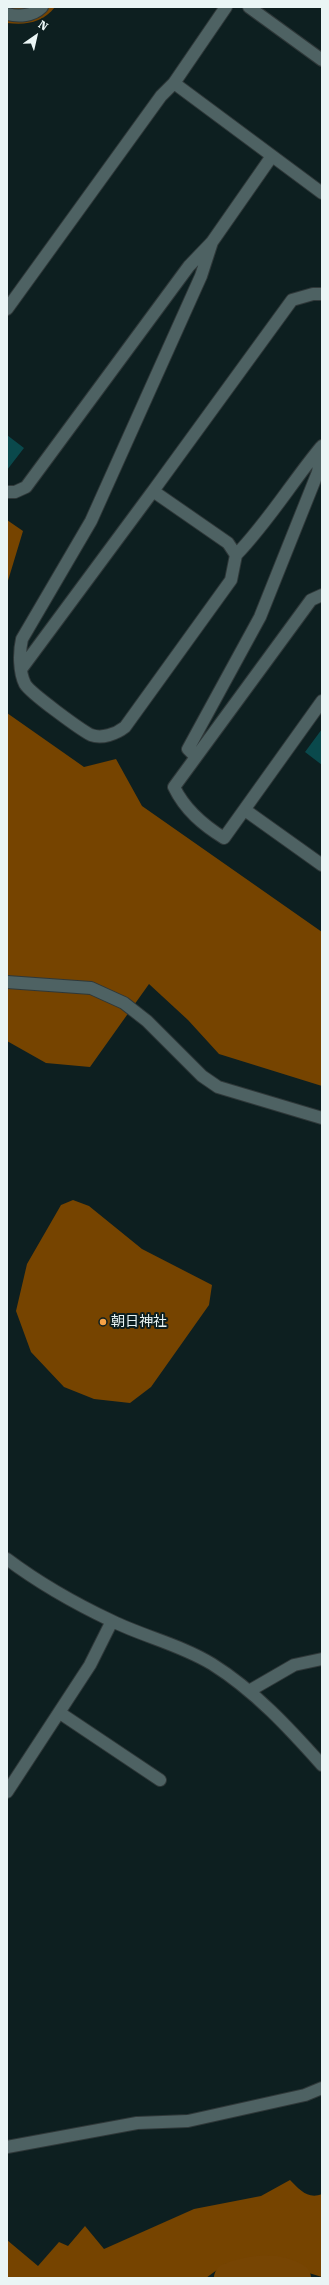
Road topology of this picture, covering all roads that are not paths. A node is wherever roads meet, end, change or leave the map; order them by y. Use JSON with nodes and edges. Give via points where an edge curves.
{"nodes":[{"id":1,"x":42,"y":7,"type":"edge"},
{"id":2,"x":226,"y":7,"type":"edge"},
{"id":3,"x":249,"y":7,"type":"edge"},
{"id":4,"x":7,"y":14,"type":"edge"},
{"id":5,"x":322,"y":60,"type":"edge"},
{"id":6,"x":174,"y":83,"type":"junction"},
{"id":7,"x":272,"y":156,"type":"junction"},
{"id":8,"x":322,"y":193,"type":"edge"},
{"id":9,"x":212,"y":242,"type":"junction"},
{"id":10,"x":322,"y":294,"type":"edge"},
{"id":11,"x":7,"y":309,"type":"edge"},
{"id":12,"x":322,"y":446,"type":"edge"},
{"id":13,"x":153,"y":491,"type":"junction"},
{"id":14,"x":7,"y":492,"type":"edge"},
{"id":15,"x":236,"y":555,"type":"junction"},
{"id":16,"x":322,"y":595,"type":"edge"},
{"id":17,"x":22,"y":668,"type":"junction"},
{"id":18,"x":322,"y":701,"type":"edge"},
{"id":19,"x":196,"y":757,"type":"junction"},
{"id":20,"x":245,"y":810,"type":"junction"},
{"id":21,"x":322,"y":865,"type":"edge"},
{"id":22,"x":7,"y":982,"type":"edge"},
{"id":23,"x":322,"y":1118,"type":"edge"},
{"id":24,"x":7,"y":1559,"type":"edge"},
{"id":25,"x":112,"y":1621,"type":"junction"},
{"id":26,"x":322,"y":1659,"type":"edge"},
{"id":27,"x":249,"y":1691,"type":"junction"},
{"id":28,"x":60,"y":1713,"type":"junction"},
{"id":29,"x":322,"y":1765,"type":"edge"},
{"id":30,"x":160,"y":1780,"type":"dead end"},
{"id":31,"x":7,"y":1792,"type":"edge"},
{"id":32,"x":322,"y":2088,"type":"edge"},
{"id":33,"x":7,"y":2147,"type":"edge"}],
"edges":[{"from":1,"to":4,"type":"street","via":[[24,16]]},
{"from":2,"to":6,"type":"street"},
{"from":3,"to":5,"type":"street"},
{"from":6,"to":7,"type":"street"},
{"from":6,"to":11,"type":"street","via":[[161,96]]},
{"from":7,"to":8,"type":"street"},
{"from":7,"to":9,"type":"street"},
{"from":9,"to":14,"type":"street","via":[[189,266],[26,487],[15,492]]},
{"from":9,"to":17,"type":"street","via":[[201,276],[91,521],[22,639]]},
{"from":10,"to":13,"type":"street","via":[[292,300]]},
{"from":12,"to":15,"type":"street","via":[[294,479],[254,536]]},
{"from":12,"to":19,"type":"street","via":[[318,472],[260,618],[188,749]]},
{"from":13,"to":15,"type":"street","via":[[228,544]]},
{"from":13,"to":17,"type":"street"},
{"from":15,"to":17,"type":"street","via":[[231,580],[125,727],[115,734],[91,735],[25,684]]},
{"from":16,"to":19,"type":"street","via":[[311,600]]},
{"from":18,"to":20,"type":"street"},
{"from":19,"to":20,"type":"street","via":[[174,787],[179,798],[200,823],[224,838]]},
{"from":20,"to":21,"type":"street"},
{"from":22,"to":23,"type":"street","via":[[91,988],[124,1003],[147,1021],[202,1076],[218,1087]]},
{"from":24,"to":25,"type":"street","via":[[62,1595]]},
{"from":25,"to":27,"type":"street","via":[[186,1650],[212,1664]]},
{"from":25,"to":28,"type":"street","via":[[90,1665]]},
{"from":26,"to":27,"type":"street","via":[[294,1665]]},
{"from":27,"to":29,"type":"street","via":[[285,1724]]},
{"from":28,"to":30,"type":"street"},
{"from":28,"to":31,"type":"street"},
{"from":32,"to":33,"type":"street","via":[[305,2096],[188,2121],[130,2124]]}]}
